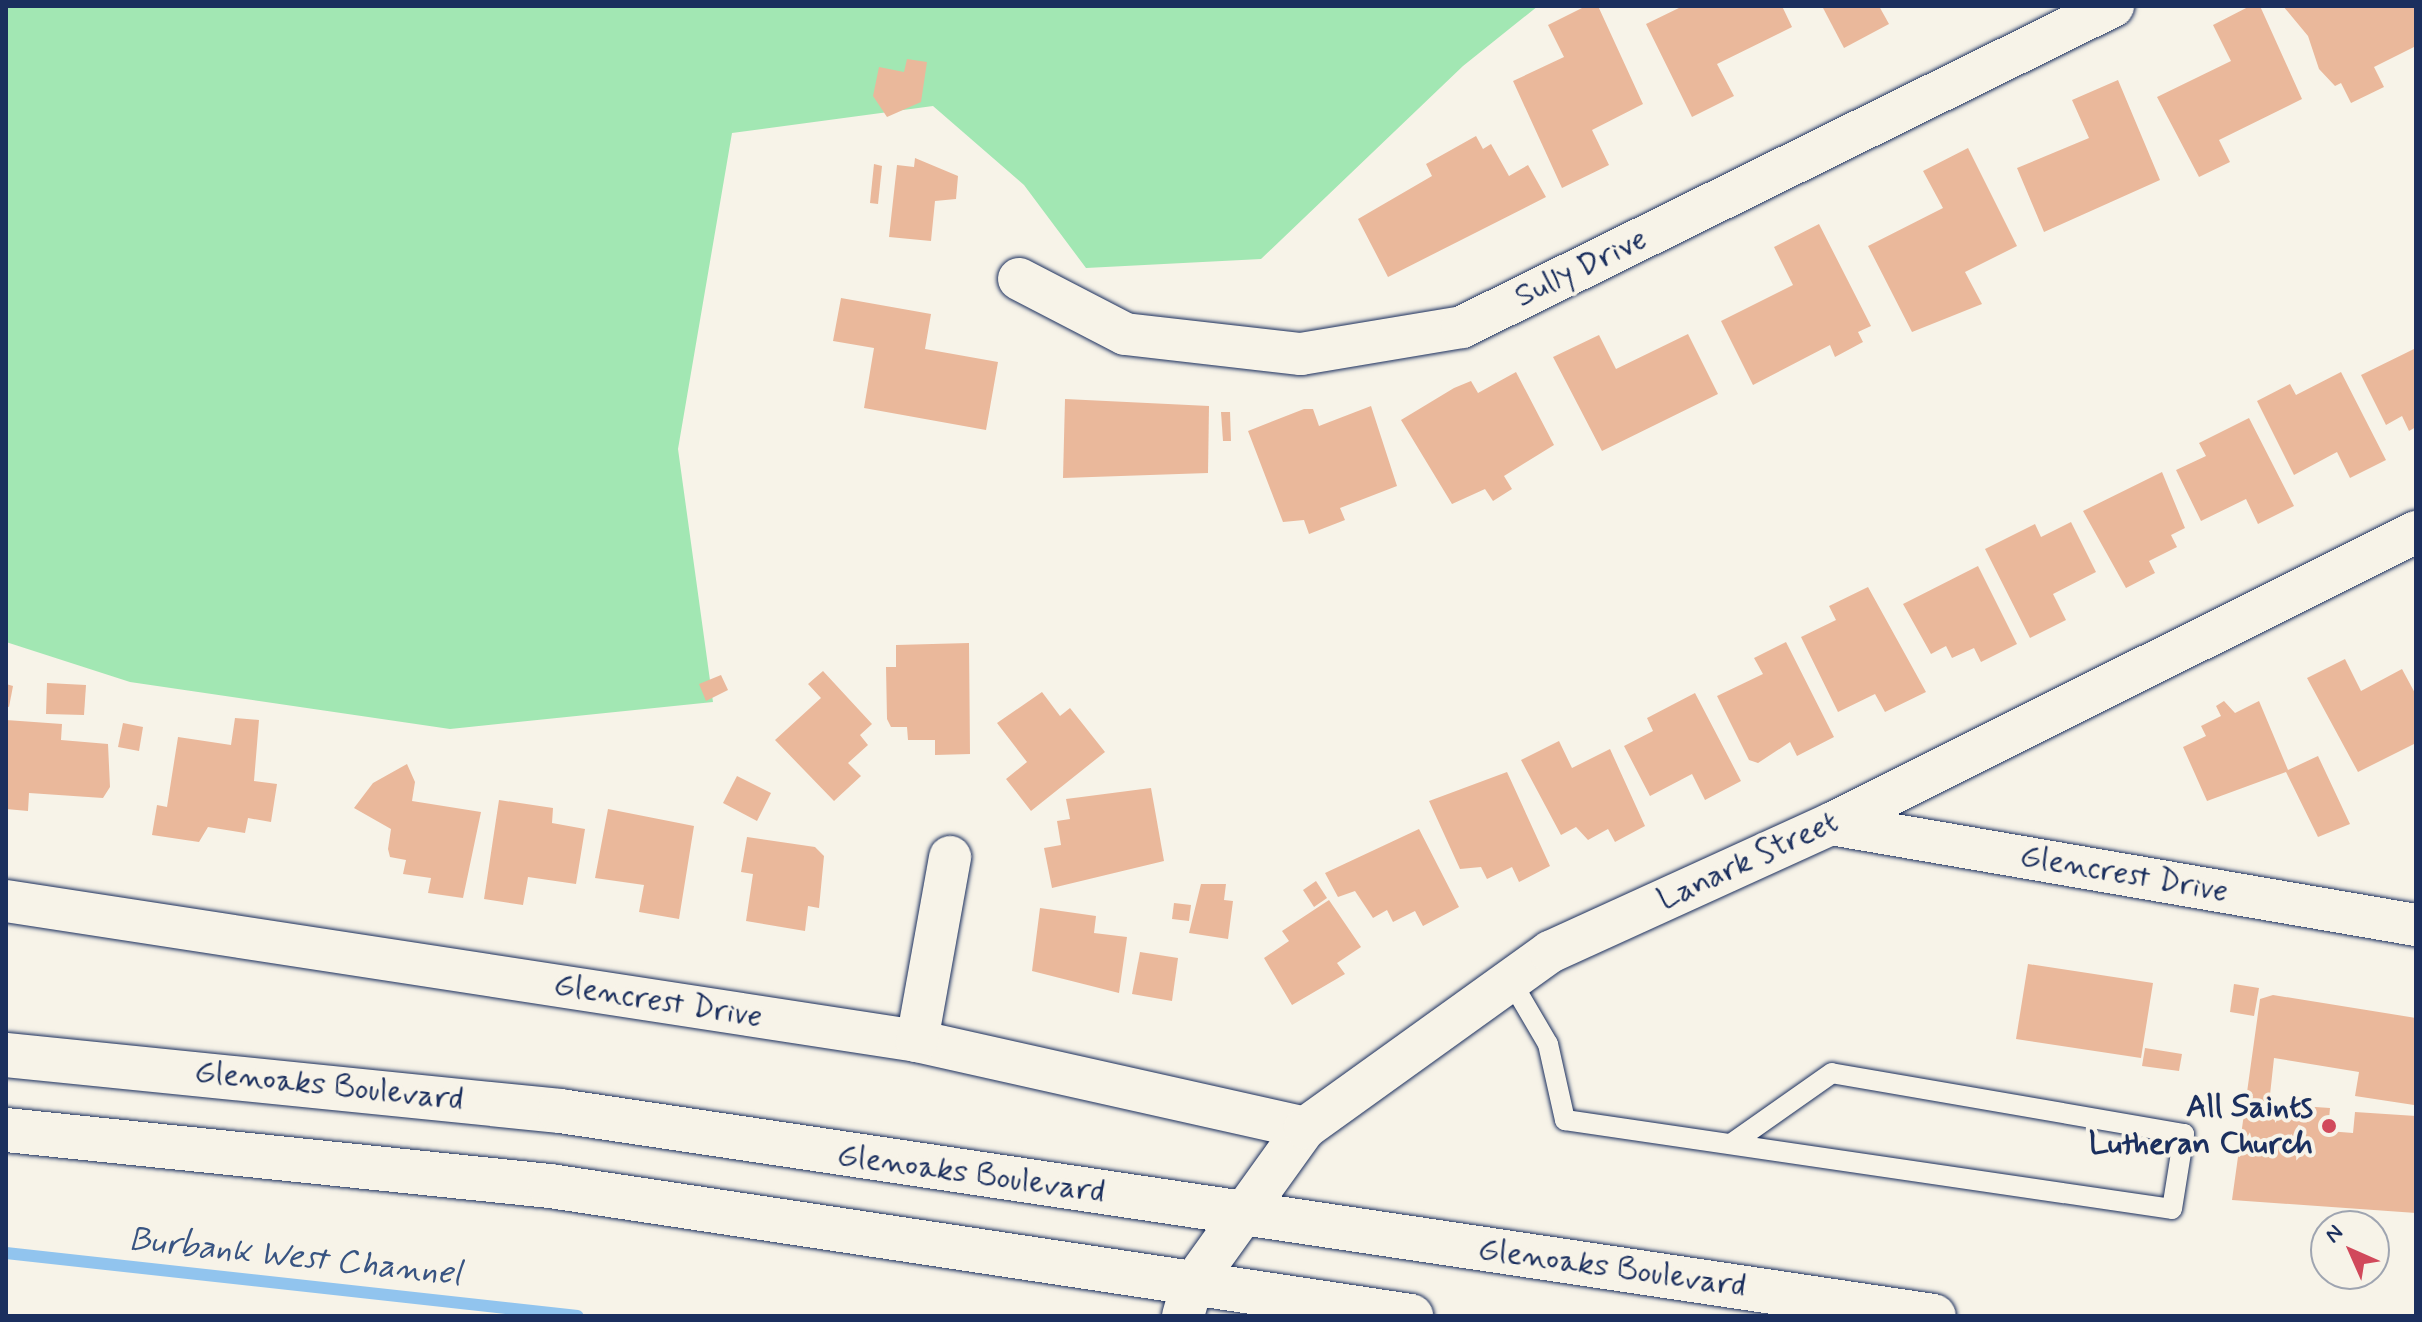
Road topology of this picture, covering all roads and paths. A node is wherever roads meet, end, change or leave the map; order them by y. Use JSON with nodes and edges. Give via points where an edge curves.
{"nodes":[{"id":1,"x":2113,"y":6,"type":"edge"},
{"id":2,"x":1019,"y":279,"type":"dead end"},
{"id":3,"x":2416,"y":532,"type":"edge"},
{"id":4,"x":1831,"y":824,"type":"junction"},
{"id":5,"x":950,"y":857,"type":"dead end"},
{"id":6,"x":6,"y":901,"type":"edge"},
{"id":7,"x":2416,"y":925,"type":"edge"},
{"id":8,"x":1511,"y":981,"type":"junction"},
{"id":9,"x":917,"y":1041,"type":"junction"},
{"id":10,"x":6,"y":1055,"type":"edge"},
{"id":11,"x":1305,"y":1128,"type":"junction"},
{"id":12,"x":6,"y":1130,"type":"edge"},
{"id":13,"x":1731,"y":1144,"type":"junction"},
{"id":14,"x":1240,"y":1213,"type":"junction"},
{"id":15,"x":1187,"y":1300,"type":"edge"},
{"id":16,"x":1411,"y":1316,"type":"edge"},
{"id":17,"x":1934,"y":1316,"type":"edge"}],
"edges":[{"from":1,"to":2,"type":"street","name":"Sully Drive","via":[[1462,327],[1301,354],[1125,334]]},
{"from":3,"to":4,"type":"street","name":"Lanark Street"},
{"from":4,"to":7,"type":"street","name":"Glencrest Drive"},
{"from":4,"to":8,"type":"street","name":"Lanark Street","via":[[1550,952]]},
{"from":5,"to":9,"type":"street"},
{"from":6,"to":9,"type":"street","name":"Glencrest Drive"},
{"from":8,"to":11,"type":"street","name":"Lanark Street"},
{"from":8,"to":13,"type":"lane","via":[[1548,1044],[1565,1120]]},
{"from":9,"to":11,"type":"street","name":"Glencrest Drive"},
{"from":10,"to":14,"type":"main road","name":"Glenoaks Boulevard","via":[[560,1111]]},
{"from":11,"to":14,"type":"street","name":"Lanark Street"},
{"from":12,"to":15,"type":"main road","via":[[550,1186]]},
{"from":13,"to":13,"type":"lane","via":[[2172,1209],[2184,1134],[1832,1073]]},
{"from":14,"to":15,"type":"street","name":"Lanark Street"},
{"from":14,"to":17,"type":"main road","name":"Glenoaks Boulevard"},
{"from":15,"to":16,"type":"main road"}]}
